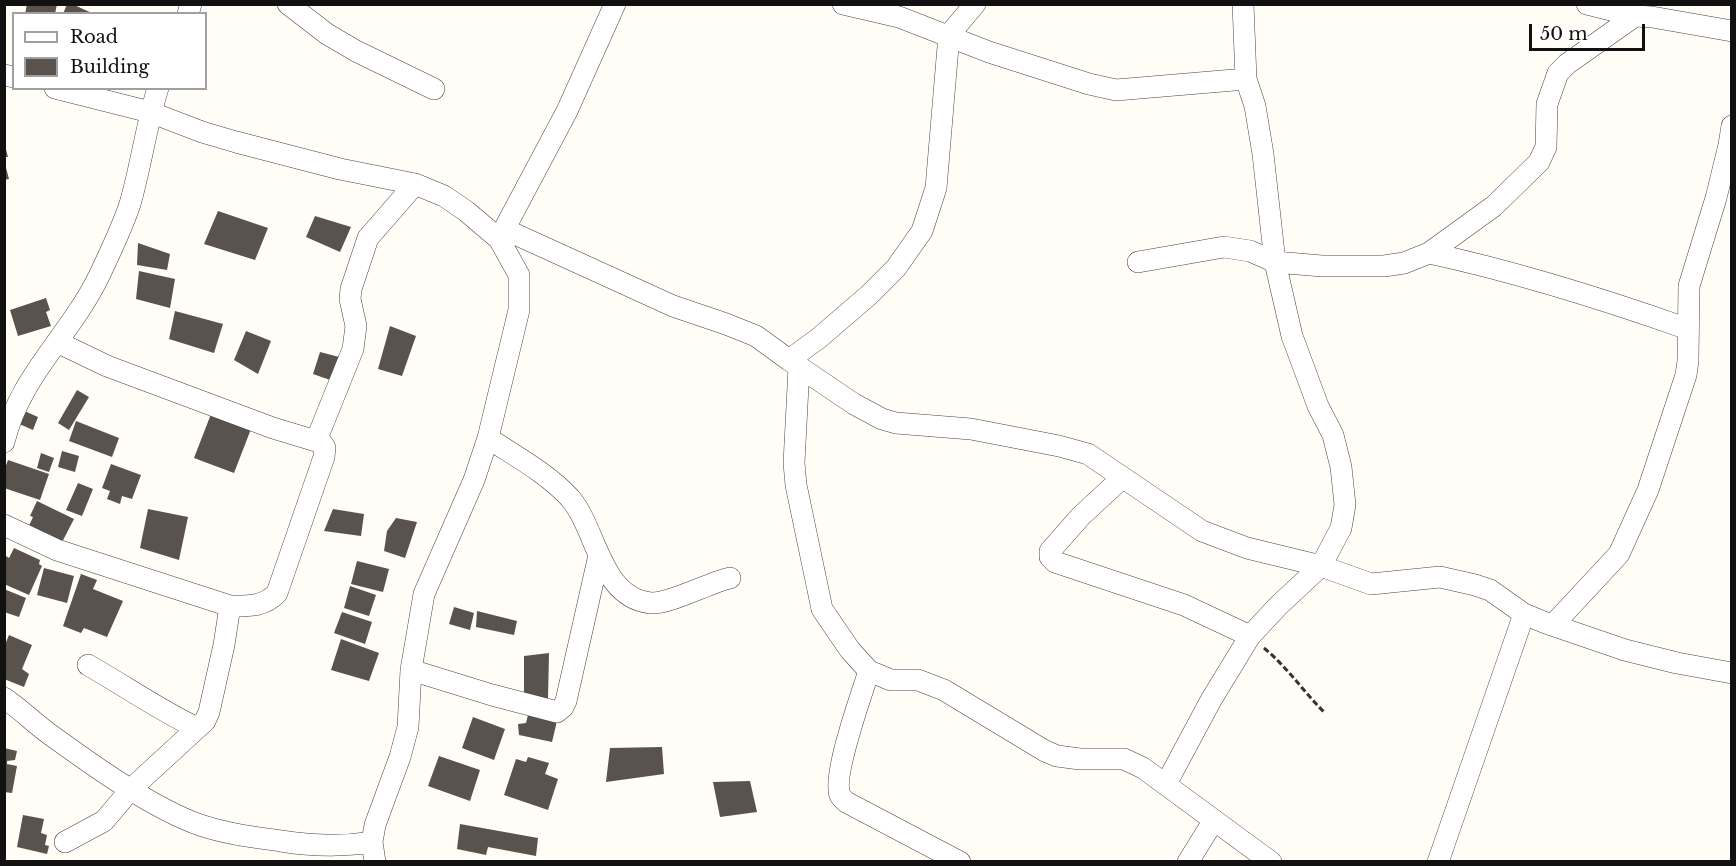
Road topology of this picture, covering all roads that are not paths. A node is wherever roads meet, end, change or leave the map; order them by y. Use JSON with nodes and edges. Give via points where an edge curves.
{"nodes":[{"id":1,"x":288,"y":4,"type":"edge"},
{"id":2,"x":615,"y":4,"type":"edge"},
{"id":3,"x":843,"y":4,"type":"edge"},
{"id":4,"x":975,"y":4,"type":"edge"},
{"id":5,"x":1243,"y":4,"type":"edge"},
{"id":6,"x":1587,"y":4,"type":"edge"},
{"id":7,"x":1635,"y":16,"type":"junction"},
{"id":8,"x":1731,"y":31,"type":"edge"},
{"id":9,"x":949,"y":35,"type":"junction"},
{"id":10,"x":1246,"y":79,"type":"junction"},
{"id":11,"x":434,"y":89,"type":"dead end"},
{"id":12,"x":63,"y":90,"type":"edge"},
{"id":13,"x":157,"y":90,"type":"edge"},
{"id":14,"x":150,"y":112,"type":"junction"},
{"id":15,"x":1731,"y":126,"type":"edge"},
{"id":16,"x":415,"y":184,"type":"junction"},
{"id":17,"x":501,"y":234,"type":"junction"},
{"id":18,"x":1429,"y":253,"type":"junction"},
{"id":19,"x":1138,"y":262,"type":"dead end"},
{"id":20,"x":1275,"y":262,"type":"junction"},
{"id":21,"x":1688,"y":329,"type":"junction"},
{"id":22,"x":57,"y":342,"type":"junction"},
{"id":23,"x":794,"y":364,"type":"junction"},
{"id":24,"x":488,"y":438,"type":"junction"},
{"id":25,"x":316,"y":441,"type":"junction"},
{"id":26,"x":4,"y":442,"type":"edge"},
{"id":27,"x":1122,"y":478,"type":"junction"},
{"id":28,"x":4,"y":525,"type":"edge"},
{"id":29,"x":599,"y":555,"type":"junction"},
{"id":30,"x":1321,"y":566,"type":"junction"},
{"id":31,"x":729,"y":578,"type":"dead end"},
{"id":32,"x":230,"y":606,"type":"junction"},
{"id":33,"x":1524,"y":614,"type":"junction"},
{"id":34,"x":1552,"y":625,"type":"junction"},
{"id":35,"x":1250,"y":636,"type":"junction"},
{"id":36,"x":88,"y":665,"type":"dead end"},
{"id":37,"x":411,"y":670,"type":"junction"},
{"id":38,"x":869,"y":671,"type":"junction"},
{"id":39,"x":1731,"y":673,"type":"edge"},
{"id":40,"x":4,"y":698,"type":"edge"},
{"id":41,"x":197,"y":728,"type":"junction"},
{"id":42,"x":1167,"y":784,"type":"junction"},
{"id":43,"x":131,"y":789,"type":"junction"},
{"id":44,"x":1214,"y":820,"type":"junction"},
{"id":45,"x":65,"y":842,"type":"dead end"},
{"id":46,"x":374,"y":852,"type":"edge"},
{"id":47,"x":960,"y":861,"type":"edge"},
{"id":48,"x":1188,"y":861,"type":"edge"},
{"id":49,"x":1270,"y":861,"type":"edge"},
{"id":50,"x":1438,"y":861,"type":"edge"}],
"edges":[{"from":1,"to":11,"type":"street","via":[[356,51]]},
{"from":2,"to":17,"type":"street","via":[[567,111]]},
{"from":3,"to":9,"type":"street","via":[[899,17]]},
{"from":4,"to":9,"type":"street"},
{"from":5,"to":10,"type":"street"},
{"from":6,"to":7,"type":"street"},
{"from":7,"to":8,"type":"street"},
{"from":7,"to":18,"type":"street","via":[[1558,73],[1547,104],[1546,147],[1539,162],[1494,206]]},
{"from":9,"to":10,"type":"street","via":[[1052,73],[1116,90]]},
{"from":9,"to":23,"type":"street","via":[[936,188],[922,231],[896,268]]},
{"from":10,"to":20,"type":"street","via":[[1262,144]]},
{"from":12,"to":14,"type":"street"},
{"from":13,"to":14,"type":"street"},
{"from":14,"to":16,"type":"street","via":[[236,142],[340,170]]},
{"from":14,"to":22,"type":"street","via":[[129,205],[98,277]]},
{"from":15,"to":21,"type":"street","via":[[1730,145],[1689,286]]},
{"from":16,"to":17,"type":"street","via":[[444,196]]},
{"from":16,"to":25,"type":"street","via":[[368,238],[351,289],[356,326],[353,349]]},
{"from":17,"to":23,"type":"street","via":[[756,336]]},
{"from":17,"to":24,"type":"street","via":[[519,275],[519,310]]},
{"from":18,"to":20,"type":"street","via":[[1384,266]]},
{"from":18,"to":21,"type":"street","via":[[1522,274]]},
{"from":19,"to":20,"type":"street","via":[[1224,247],[1250,251]]},
{"from":20,"to":30,"type":"street","via":[[1292,336],[1333,435],[1341,467],[1345,505],[1341,528]]},
{"from":21,"to":34,"type":"street","via":[[1686,375],[1630,535],[1610,566]]},
{"from":22,"to":25,"type":"street","via":[[107,366]]},
{"from":22,"to":26,"type":"street","via":[[39,364],[15,409]]},
{"from":23,"to":27,"type":"street","via":[[882,419],[971,429],[1059,446],[1088,454]]},
{"from":23,"to":38,"type":"street","via":[[796,485],[822,609]]},
{"from":24,"to":29,"type":"street","via":[[570,498]]},
{"from":24,"to":37,"type":"street","via":[[424,594]]},
{"from":25,"to":32,"type":"street","via":[[325,448],[324,457],[277,593],[257,606]]},
{"from":27,"to":30,"type":"street","via":[[1202,531],[1247,548]]},
{"from":27,"to":35,"type":"street","via":[[1081,516],[1050,551],[1050,557],[1055,562],[1184,605]]},
{"from":28,"to":32,"type":"street","via":[[57,550]]},
{"from":29,"to":31,"type":"street","via":[[624,592],[645,602],[669,599]]},
{"from":29,"to":37,"type":"street","via":[[566,700],[557,712]]},
{"from":30,"to":33,"type":"street","via":[[1371,584],[1452,579],[1490,590]]},
{"from":30,"to":35,"type":"street"},
{"from":32,"to":41,"type":"street","via":[[209,712]]},
{"from":33,"to":34,"type":"street"},
{"from":33,"to":50,"type":"street"},
{"from":34,"to":39,"type":"street","via":[[1625,650]]},
{"from":35,"to":42,"type":"street"},
{"from":36,"to":41,"type":"street","via":[[163,712]]},
{"from":37,"to":46,"type":"street","via":[[408,727],[375,825]]},
{"from":38,"to":42,"type":"street","via":[[891,680],[918,680],[944,690],[1057,756],[1124,759]]},
{"from":38,"to":47,"type":"street","via":[[843,757],[840,796]]},
{"from":40,"to":43,"type":"street"},
{"from":41,"to":43,"type":"street"},
{"from":42,"to":44,"type":"street"},
{"from":43,"to":45,"type":"street","via":[[104,821]]},
{"from":43,"to":46,"type":"street","via":[[199,825],[237,835]]},
{"from":44,"to":48,"type":"street"},
{"from":44,"to":49,"type":"street"}]}
